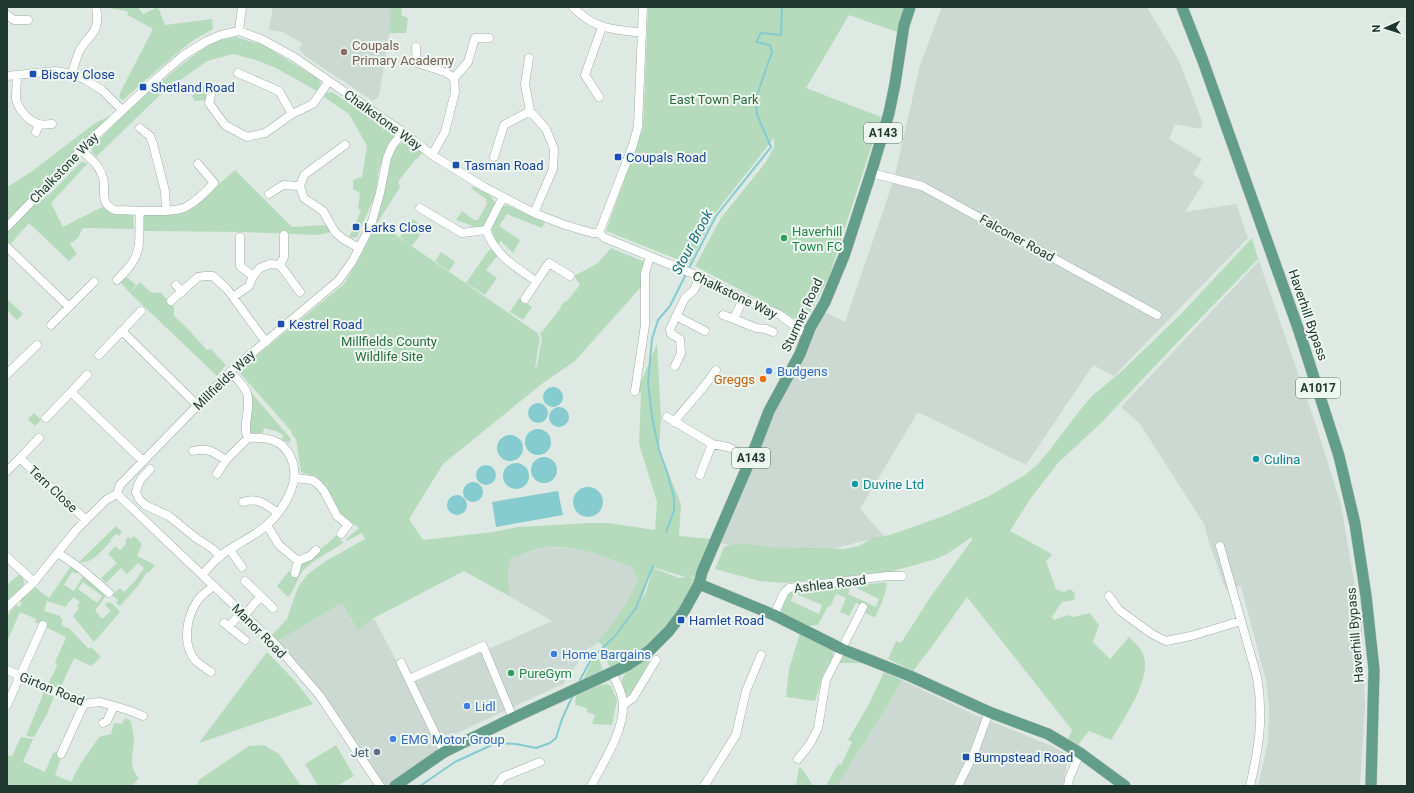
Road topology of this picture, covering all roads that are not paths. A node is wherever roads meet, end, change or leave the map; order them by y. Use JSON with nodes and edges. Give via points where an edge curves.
{"nodes":[{"id":1,"x":96,"y":7,"type":"edge"},
{"id":2,"x":242,"y":7,"type":"edge"},
{"id":3,"x":573,"y":7,"type":"edge"},
{"id":4,"x":643,"y":7,"type":"edge"},
{"id":5,"x":910,"y":7,"type":"edge"},
{"id":6,"x":1182,"y":7,"type":"edge"},
{"id":7,"x":7,"y":15,"type":"edge"},
{"id":8,"x":28,"y":20,"type":"dead end"},
{"id":9,"x":602,"y":27,"type":"junction"},
{"id":10,"x":239,"y":31,"type":"junction"},
{"id":11,"x":642,"y":33,"type":"junction"},
{"id":12,"x":489,"y":38,"type":"dead end"},
{"id":13,"x":416,"y":48,"type":"dead end"},
{"id":14,"x":529,"y":58,"type":"dead end"},
{"id":15,"x":238,"y":73,"type":"dead end"},
{"id":16,"x":72,"y":74,"type":"junction"},
{"id":17,"x":17,"y":75,"type":"junction"},
{"id":18,"x":7,"y":76,"type":"edge"},
{"id":19,"x":454,"y":78,"type":"junction"},
{"id":20,"x":329,"y":81,"type":"junction"},
{"id":21,"x":212,"y":90,"type":"dead end"},
{"id":22,"x":599,"y":97,"type":"dead end"},
{"id":23,"x":122,"y":110,"type":"junction"},
{"id":24,"x":530,"y":111,"type":"junction"},
{"id":25,"x":292,"y":114,"type":"junction"},
{"id":26,"x":52,"y":124,"type":"dead end"},
{"id":27,"x":140,"y":128,"type":"dead end"},
{"id":28,"x":402,"y":132,"type":"junction"},
{"id":29,"x":345,"y":145,"type":"dead end"},
{"id":30,"x":82,"y":150,"type":"junction"},
{"id":31,"x":432,"y":155,"type":"junction"},
{"id":32,"x":494,"y":157,"type":"dead end"},
{"id":33,"x":198,"y":164,"type":"dead end"},
{"id":34,"x":871,"y":173,"type":"junction"},
{"id":35,"x":300,"y":186,"type":"junction"},
{"id":36,"x":269,"y":194,"type":"dead end"},
{"id":37,"x":503,"y":197,"type":"junction"},
{"id":38,"x":420,"y":208,"type":"dead end"},
{"id":39,"x":140,"y":211,"type":"junction"},
{"id":40,"x":166,"y":211,"type":"junction"},
{"id":41,"x":534,"y":213,"type":"junction"},
{"id":42,"x":7,"y":227,"type":"edge"},
{"id":43,"x":486,"y":230,"type":"junction"},
{"id":44,"x":599,"y":233,"type":"junction"},
{"id":45,"x":284,"y":235,"type":"dead end"},
{"id":46,"x":240,"y":237,"type":"dead end"},
{"id":47,"x":7,"y":247,"type":"edge"},
{"id":48,"x":359,"y":248,"type":"junction"},
{"id":49,"x":650,"y":256,"type":"junction"},
{"id":50,"x":280,"y":265,"type":"junction"},
{"id":51,"x":253,"y":276,"type":"junction"},
{"id":52,"x":570,"y":276,"type":"dead end"},
{"id":53,"x":698,"y":276,"type":"junction"},
{"id":54,"x":117,"y":280,"type":"dead end"},
{"id":55,"x":536,"y":280,"type":"junction"},
{"id":56,"x":94,"y":282,"type":"dead end"},
{"id":57,"x":299,"y":286,"type":"dead end"},
{"id":58,"x":233,"y":297,"type":"junction"},
{"id":59,"x":525,"y":298,"type":"dead end"},
{"id":60,"x":743,"y":299,"type":"junction"},
{"id":61,"x":171,"y":301,"type":"dead end"},
{"id":62,"x":69,"y":307,"type":"junction"},
{"id":63,"x":141,"y":311,"type":"dead end"},
{"id":64,"x":723,"y":315,"type":"dead end"},
{"id":65,"x":1157,"y":315,"type":"dead end"},
{"id":66,"x":676,"y":316,"type":"junction"},
{"id":67,"x":734,"y":319,"type":"junction"},
{"id":68,"x":50,"y":325,"type":"dead end"},
{"id":69,"x":705,"y":330,"type":"dead end"},
{"id":70,"x":122,"y":331,"type":"junction"},
{"id":71,"x":773,"y":332,"type":"dead end"},
{"id":72,"x":807,"y":335,"type":"junction"},
{"id":73,"x":266,"y":342,"type":"junction"},
{"id":74,"x":37,"y":345,"type":"dead end"},
{"id":75,"x":99,"y":355,"type":"dead end"},
{"id":76,"x":675,"y":366,"type":"dead end"},
{"id":77,"x":9,"y":369,"type":"edge"},
{"id":78,"x":716,"y":370,"type":"dead end"},
{"id":79,"x":230,"y":372,"type":"junction"},
{"id":80,"x":87,"y":375,"type":"dead end"},
{"id":81,"x":635,"y":391,"type":"dead end"},
{"id":82,"x":71,"y":392,"type":"junction"},
{"id":83,"x":198,"y":405,"type":"junction"},
{"id":84,"x":666,"y":417,"type":"dead end"},
{"id":85,"x":46,"y":418,"type":"dead end"},
{"id":86,"x":674,"y":422,"type":"junction"},
{"id":87,"x":39,"y":438,"type":"dead end"},
{"id":88,"x":248,"y":438,"type":"junction"},
{"id":89,"x":712,"y":444,"type":"junction"},
{"id":90,"x":193,"y":451,"type":"dead end"},
{"id":91,"x":20,"y":458,"type":"junction"},
{"id":92,"x":751,"y":458,"type":"junction"},
{"id":93,"x":226,"y":460,"type":"junction"},
{"id":94,"x":143,"y":461,"type":"junction"},
{"id":95,"x":150,"y":469,"type":"dead end"},
{"id":96,"x":7,"y":471,"type":"edge"},
{"id":97,"x":217,"y":474,"type":"dead end"},
{"id":98,"x":700,"y":475,"type":"dead end"},
{"id":99,"x":295,"y":478,"type":"junction"},
{"id":100,"x":117,"y":494,"type":"junction"},
{"id":101,"x":243,"y":502,"type":"dead end"},
{"id":102,"x":278,"y":513,"type":"junction"},
{"id":103,"x":86,"y":520,"type":"junction"},
{"id":104,"x":266,"y":526,"type":"junction"},
{"id":105,"x":342,"y":534,"type":"dead end"},
{"id":106,"x":1220,"y":546,"type":"dead end"},
{"id":107,"x":230,"y":550,"type":"junction"},
{"id":108,"x":316,"y":550,"type":"dead end"},
{"id":109,"x":58,"y":553,"type":"junction"},
{"id":110,"x":220,"y":556,"type":"junction"},
{"id":111,"x":7,"y":557,"type":"edge"},
{"id":112,"x":298,"y":561,"type":"junction"},
{"id":113,"x":242,"y":567,"type":"dead end"},
{"id":114,"x":295,"y":573,"type":"dead end"},
{"id":115,"x":202,"y":575,"type":"junction"},
{"id":116,"x":902,"y":576,"type":"dead end"},
{"id":117,"x":245,"y":581,"type":"dead end"},
{"id":118,"x":34,"y":582,"type":"junction"},
{"id":119,"x":698,"y":584,"type":"junction"},
{"id":120,"x":213,"y":586,"type":"junction"},
{"id":121,"x":109,"y":593,"type":"dead end"},
{"id":122,"x":1109,"y":596,"type":"dead end"},
{"id":123,"x":260,"y":597,"type":"junction"},
{"id":124,"x":7,"y":607,"type":"edge"},
{"id":125,"x":863,"y":607,"type":"dead end"},
{"id":126,"x":273,"y":608,"type":"dead end"},
{"id":127,"x":243,"y":614,"type":"junction"},
{"id":128,"x":774,"y":615,"type":"junction"},
{"id":129,"x":1241,"y":621,"type":"junction"},
{"id":130,"x":43,"y":625,"type":"dead end"},
{"id":131,"x":245,"y":640,"type":"dead end"},
{"id":132,"x":842,"y":649,"type":"junction"},
{"id":133,"x":761,"y":655,"type":"dead end"},
{"id":134,"x":656,"y":660,"type":"dead end"},
{"id":135,"x":401,"y":663,"type":"dead end"},
{"id":136,"x":7,"y":670,"type":"edge"},
{"id":137,"x":211,"y":672,"type":"dead end"},
{"id":138,"x":612,"y":673,"type":"junction"},
{"id":139,"x":20,"y":676,"type":"junction"},
{"id":140,"x":409,"y":679,"type":"junction"},
{"id":141,"x":84,"y":704,"type":"junction"},
{"id":142,"x":7,"y":705,"type":"edge"},
{"id":143,"x":624,"y":705,"type":"junction"},
{"id":144,"x":114,"y":706,"type":"junction"},
{"id":145,"x":989,"y":712,"type":"junction"},
{"id":146,"x":143,"y":716,"type":"dead end"},
{"id":147,"x":513,"y":718,"type":"junction"},
{"id":148,"x":103,"y":723,"type":"dead end"},
{"id":149,"x":444,"y":752,"type":"junction"},
{"id":150,"x":1080,"y":753,"type":"junction"},
{"id":151,"x":62,"y":754,"type":"dead end"},
{"id":152,"x":798,"y":759,"type":"dead end"},
{"id":153,"x":540,"y":762,"type":"dead end"},
{"id":154,"x":380,"y":786,"type":"edge"},
{"id":155,"x":395,"y":786,"type":"edge"},
{"id":156,"x":497,"y":786,"type":"edge"},
{"id":157,"x":591,"y":786,"type":"edge"},
{"id":158,"x":704,"y":786,"type":"edge"},
{"id":159,"x":958,"y":786,"type":"edge"},
{"id":160,"x":1068,"y":786,"type":"edge"},
{"id":161,"x":1125,"y":786,"type":"edge"},
{"id":162,"x":1250,"y":786,"type":"edge"},
{"id":163,"x":1371,"y":786,"type":"edge"}],
"edges":[{"from":1,"to":16,"type":"street","via":[[96,29],[79,52]]},
{"from":2,"to":10,"type":"street"},
{"from":3,"to":9,"type":"street","via":[[589,21]]},
{"from":4,"to":11,"type":"street"},
{"from":5,"to":34,"type":"main road","name":"Sturmer Road","number":"A143","via":[[904,25],[889,114]]},
{"from":6,"to":163,"type":"main road","name":"Haverhill Bypass","number":"A1017","via":[[1300,331],[1339,456],[1355,524],[1374,670]]},
{"from":7,"to":8,"type":"street","via":[[14,20]]},
{"from":9,"to":11,"type":"street"},
{"from":9,"to":22,"type":"street","via":[[585,75]]},
{"from":10,"to":20,"type":"street","name":"Chalkstone Way","via":[[261,39],[294,57]]},
{"from":10,"to":23,"type":"street","name":"Chalkstone Way","via":[[207,41],[184,55]]},
{"from":11,"to":44,"type":"street","via":[[638,126]]},
{"from":12,"to":19,"type":"street","via":[[476,38],[468,62]]},
{"from":13,"to":19,"type":"street","via":[[417,63],[445,72]]},
{"from":14,"to":24,"type":"street","via":[[525,84]]},
{"from":15,"to":25,"type":"street","via":[[279,91]]},
{"from":16,"to":17,"type":"street","via":[[55,71]]},
{"from":16,"to":23,"type":"street","via":[[102,90]]},
{"from":17,"to":18,"type":"street"},
{"from":17,"to":26,"type":"street","via":[[18,106],[37,128]]},
{"from":19,"to":31,"type":"street","via":[[455,92],[445,132]]},
{"from":20,"to":25,"type":"street","via":[[313,104]]},
{"from":20,"to":28,"type":"street","name":"Chalkstone Way"},
{"from":21,"to":25,"type":"street","via":[[209,103],[225,125],[247,137],[265,133]]},
{"from":23,"to":30,"type":"street","name":"Chalkstone Way"},
{"from":24,"to":32,"type":"street","via":[[504,125]]},
{"from":24,"to":41,"type":"street","via":[[546,129],[554,149],[553,169]]},
{"from":27,"to":40,"type":"street","via":[[150,136],[153,144],[165,190]]},
{"from":28,"to":31,"type":"street","name":"Chalkstone Way"},
{"from":28,"to":48,"type":"street","name":"Millfields Way","via":[[387,158],[372,219]]},
{"from":29,"to":35,"type":"street","via":[[304,175]]},
{"from":30,"to":39,"type":"street","via":[[98,166],[103,176],[106,204],[116,210]]},
{"from":30,"to":42,"type":"street","name":"Chalkstone Way"},
{"from":31,"to":37,"type":"street","name":"Chalkstone Way"},
{"from":33,"to":40,"type":"street","via":[[214,183],[185,208]]},
{"from":34,"to":65,"type":"street","name":"Falconer Road","via":[[922,186]]},
{"from":34,"to":72,"type":"main road","name":"Sturmer Road","number":"A143","via":[[844,256],[825,302]]},
{"from":35,"to":36,"type":"street","via":[[283,185]]},
{"from":35,"to":48,"type":"street","via":[[304,198],[323,211],[342,240]]},
{"from":37,"to":41,"type":"street","name":"Chalkstone Way"},
{"from":37,"to":43,"type":"street"},
{"from":38,"to":43,"type":"street","via":[[462,233]]},
{"from":39,"to":40,"type":"street"},
{"from":39,"to":54,"type":"street","via":[[137,254],[132,264]]},
{"from":41,"to":44,"type":"street","name":"Chalkstone Way","via":[[565,225]]},
{"from":43,"to":55,"type":"street","via":[[495,247],[508,262]]},
{"from":44,"to":49,"type":"street","name":"Chalkstone Way","via":[[605,238]]},
{"from":45,"to":50,"type":"street","via":[[284,257]]},
{"from":46,"to":51,"type":"street","via":[[240,266]]},
{"from":47,"to":62,"type":"street"},
{"from":48,"to":73,"type":"street","name":"Millfields Way","via":[[338,281]]},
{"from":49,"to":53,"type":"street","name":"Chalkstone Way"},
{"from":49,"to":81,"type":"street","via":[[645,274],[645,325]]},
{"from":50,"to":51,"type":"street","via":[[270,264],[260,268]]},
{"from":50,"to":57,"type":"street"},
{"from":51,"to":58,"type":"street","via":[[249,286]]},
{"from":52,"to":55,"type":"street","via":[[549,263]]},
{"from":53,"to":60,"type":"street","name":"Chalkstone Way"},
{"from":53,"to":66,"type":"street","via":[[694,290],[685,298]]},
{"from":55,"to":59,"type":"street"},
{"from":56,"to":62,"type":"street"},
{"from":58,"to":61,"type":"street","via":[[213,276],[205,276],[179,289]]},
{"from":58,"to":73,"type":"street"},
{"from":60,"to":67,"type":"street"},
{"from":60,"to":72,"type":"street","name":"Chalkstone Way","via":[[780,315]]},
{"from":62,"to":68,"type":"street"},
{"from":63,"to":70,"type":"street"},
{"from":64,"to":67,"type":"street"},
{"from":66,"to":69,"type":"street"},
{"from":66,"to":76,"type":"street","via":[[670,329],[671,334],[680,338],[681,352]]},
{"from":67,"to":71,"type":"street"},
{"from":70,"to":75,"type":"street"},
{"from":70,"to":83,"type":"street"},
{"from":72,"to":92,"type":"main road","name":"Sturmer Road","number":"A143","via":[[800,354],[769,410]]},
{"from":73,"to":79,"type":"street","name":"Millfields Way"},
{"from":74,"to":77,"type":"street"},
{"from":78,"to":86,"type":"street"},
{"from":79,"to":83,"type":"street","name":"Millfields Way"},
{"from":79,"to":88,"type":"street","via":[[247,390],[250,401],[245,433]]},
{"from":80,"to":82,"type":"street"},
{"from":82,"to":85,"type":"street"},
{"from":82,"to":94,"type":"street"},
{"from":83,"to":94,"type":"street","name":"Millfields Way"},
{"from":84,"to":86,"type":"street"},
{"from":86,"to":89,"type":"street"},
{"from":87,"to":91,"type":"street","name":"Tern Close"},
{"from":88,"to":93,"type":"street"},
{"from":88,"to":99,"type":"street","via":[[263,438],[280,444],[289,453],[295,465]]},
{"from":89,"to":92,"type":"street","via":[[728,447]]},
{"from":89,"to":98,"type":"street"},
{"from":90,"to":93,"type":"street","via":[[208,449]]},
{"from":91,"to":96,"type":"street","name":"Tern Close"},
{"from":91,"to":103,"type":"street","name":"Tern Close"},
{"from":92,"to":119,"type":"main road","name":"Sturmer Road","number":"A143"},
{"from":93,"to":97,"type":"street"},
{"from":94,"to":100,"type":"street","name":"Millfields Way","via":[[120,485]]},
{"from":95,"to":110,"type":"street","via":[[138,485],[136,492],[139,499],[145,505],[169,516]]},
{"from":99,"to":102,"type":"street"},
{"from":99,"to":105,"type":"street","via":[[312,480],[324,491],[337,516],[348,525]]},
{"from":100,"to":103,"type":"street","name":"Millfields Way","via":[[106,500]]},
{"from":100,"to":115,"type":"street","name":"Manor Road"},
{"from":101,"to":102,"type":"street","via":[[252,499],[265,503]]},
{"from":102,"to":104,"type":"street"},
{"from":103,"to":109,"type":"street","name":"Millfields Way"},
{"from":104,"to":107,"type":"street"},
{"from":104,"to":112,"type":"street","via":[[279,545]]},
{"from":106,"to":129,"type":"street"},
{"from":107,"to":110,"type":"street"},
{"from":107,"to":113,"type":"street"},
{"from":108,"to":112,"type":"street"},
{"from":109,"to":118,"type":"street","name":"Millfields Way"},
{"from":109,"to":121,"type":"street"},
{"from":110,"to":115,"type":"street"},
{"from":111,"to":118,"type":"street"},
{"from":112,"to":114,"type":"street"},
{"from":115,"to":120,"type":"street","name":"Manor Road"},
{"from":116,"to":128,"type":"street","name":"Ashlea Road","via":[[789,588]]},
{"from":117,"to":123,"type":"street"},
{"from":118,"to":124,"type":"street","name":"Millfields Way"},
{"from":119,"to":128,"type":"main road"},
{"from":119,"to":138,"type":"main road","name":"Sturmer Road","number":"A143","via":[[684,611],[664,636],[650,650]]},
{"from":120,"to":127,"type":"street","name":"Manor Road"},
{"from":120,"to":137,"type":"street","via":[[196,602],[186,630],[191,654]]},
{"from":122,"to":129,"type":"street","via":[[1119,610],[1166,641]]},
{"from":123,"to":126,"type":"street"},
{"from":123,"to":127,"type":"street"},
{"from":125,"to":132,"type":"street"},
{"from":127,"to":131,"type":"street","via":[[226,625]]},
{"from":127,"to":154,"type":"street","name":"Manor Road","via":[[277,646],[320,696]]},
{"from":128,"to":132,"type":"main road"},
{"from":129,"to":162,"type":"street","via":[[1261,695],[1260,737]]},
{"from":130,"to":139,"type":"street"},
{"from":132,"to":145,"type":"main road"},
{"from":132,"to":152,"type":"street","via":[[826,680],[818,728]]},
{"from":133,"to":158,"type":"street","via":[[746,691],[736,735]]},
{"from":134,"to":143,"type":"street","via":[[633,698]]},
{"from":135,"to":140,"type":"street"},
{"from":136,"to":139,"type":"street","name":"Girton Road"},
{"from":138,"to":143,"type":"street"},
{"from":138,"to":147,"type":"main road","name":"Sturmer Road","number":"A143"},
{"from":139,"to":141,"type":"street","name":"Girton Road"},
{"from":139,"to":142,"type":"street"},
{"from":140,"to":147,"type":"street","via":[[483,646]]},
{"from":140,"to":149,"type":"street"},
{"from":141,"to":144,"type":"street","name":"Girton Road","via":[[100,702]]},
{"from":141,"to":151,"type":"street"},
{"from":143,"to":157,"type":"street","via":[[621,724]]},
{"from":144,"to":146,"type":"street","name":"Girton Road"},
{"from":144,"to":148,"type":"street","via":[[107,721]]},
{"from":145,"to":150,"type":"main road","via":[[1048,734]]},
{"from":145,"to":159,"type":"street","via":[[974,753]]},
{"from":147,"to":149,"type":"main road","number":"A143"},
{"from":149,"to":155,"type":"main road","number":"A143"},
{"from":150,"to":160,"type":"street"},
{"from":150,"to":161,"type":"main road"},
{"from":153,"to":156,"type":"street","via":[[503,777]]}]}
